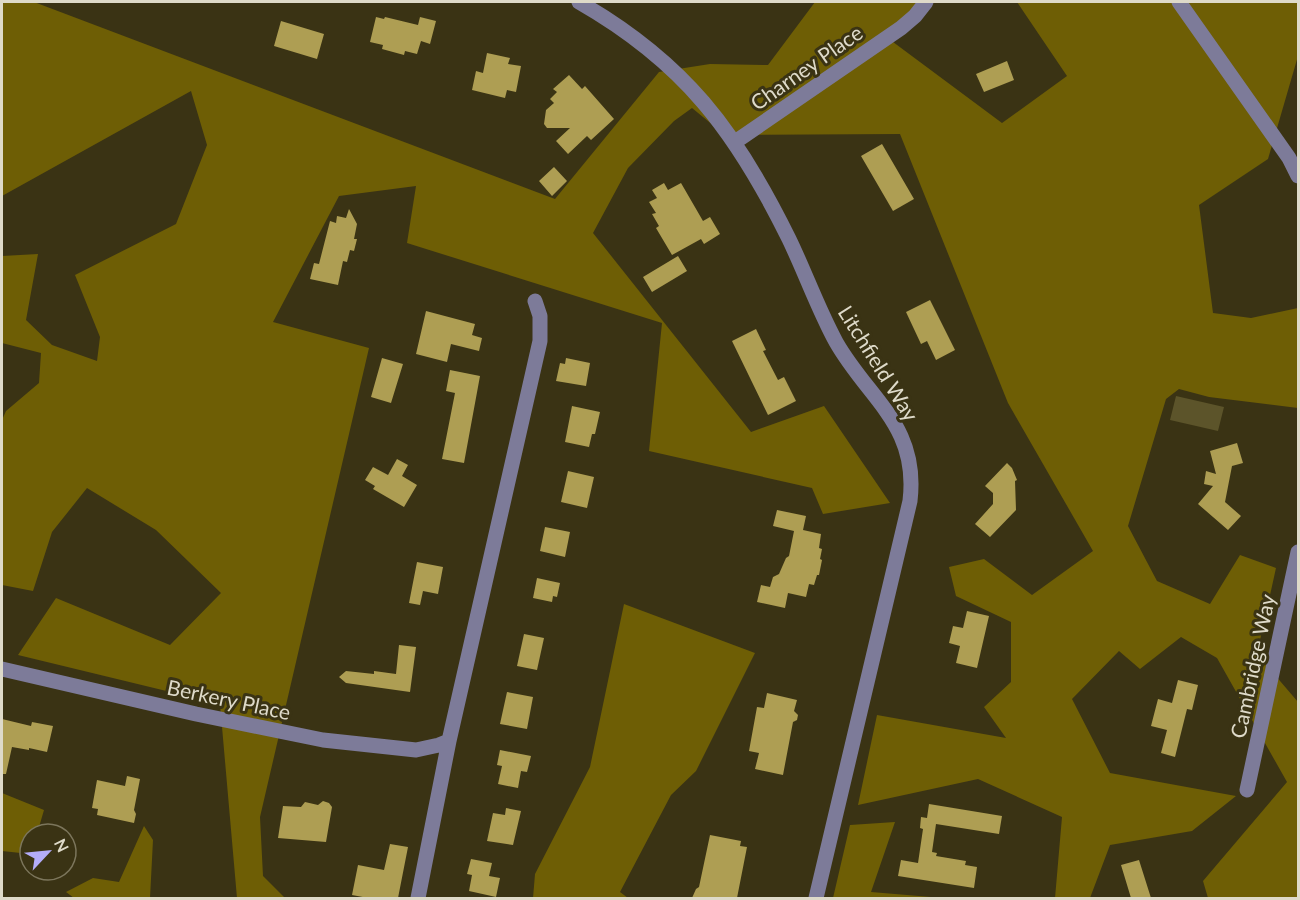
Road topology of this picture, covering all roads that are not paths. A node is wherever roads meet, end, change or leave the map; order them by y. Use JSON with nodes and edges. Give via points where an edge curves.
{"nodes":[{"id":1,"x":579,"y":2,"type":"edge"},
{"id":2,"x":926,"y":2,"type":"edge"},
{"id":3,"x":1179,"y":2,"type":"edge"},
{"id":4,"x":735,"y":142,"type":"junction"},
{"id":5,"x":1299,"y":176,"type":"edge"},
{"id":6,"x":535,"y":302,"type":"dead end"},
{"id":7,"x":1299,"y":552,"type":"edge"},
{"id":8,"x":1293,"y":599,"type":"edge"},
{"id":9,"x":2,"y":669,"type":"edge"},
{"id":10,"x":448,"y":741,"type":"junction"},
{"id":11,"x":1247,"y":790,"type":"dead end"},
{"id":12,"x":418,"y":898,"type":"edge"},
{"id":13,"x":816,"y":898,"type":"edge"}],
"edges":[{"from":1,"to":4,"type":"street","name":"Litchfield Way","via":[[632,35],[668,64]]},
{"from":2,"to":4,"type":"street","name":"Charney Place","via":[[902,28]]},
{"from":3,"to":5,"type":"street"},
{"from":4,"to":13,"type":"street","name":"Litchfield Way","via":[[788,238],[836,341],[894,422],[909,455],[911,470],[910,501]]},
{"from":6,"to":10,"type":"street","via":[[540,316],[540,341]]},
{"from":7,"to":8,"type":"street","name":"Cambridge Way"},
{"from":8,"to":11,"type":"street","name":"Cambridge Way"},
{"from":9,"to":10,"type":"street","name":"Berkery Place","via":[[323,740],[416,750]]},
{"from":10,"to":12,"type":"street"}]}
